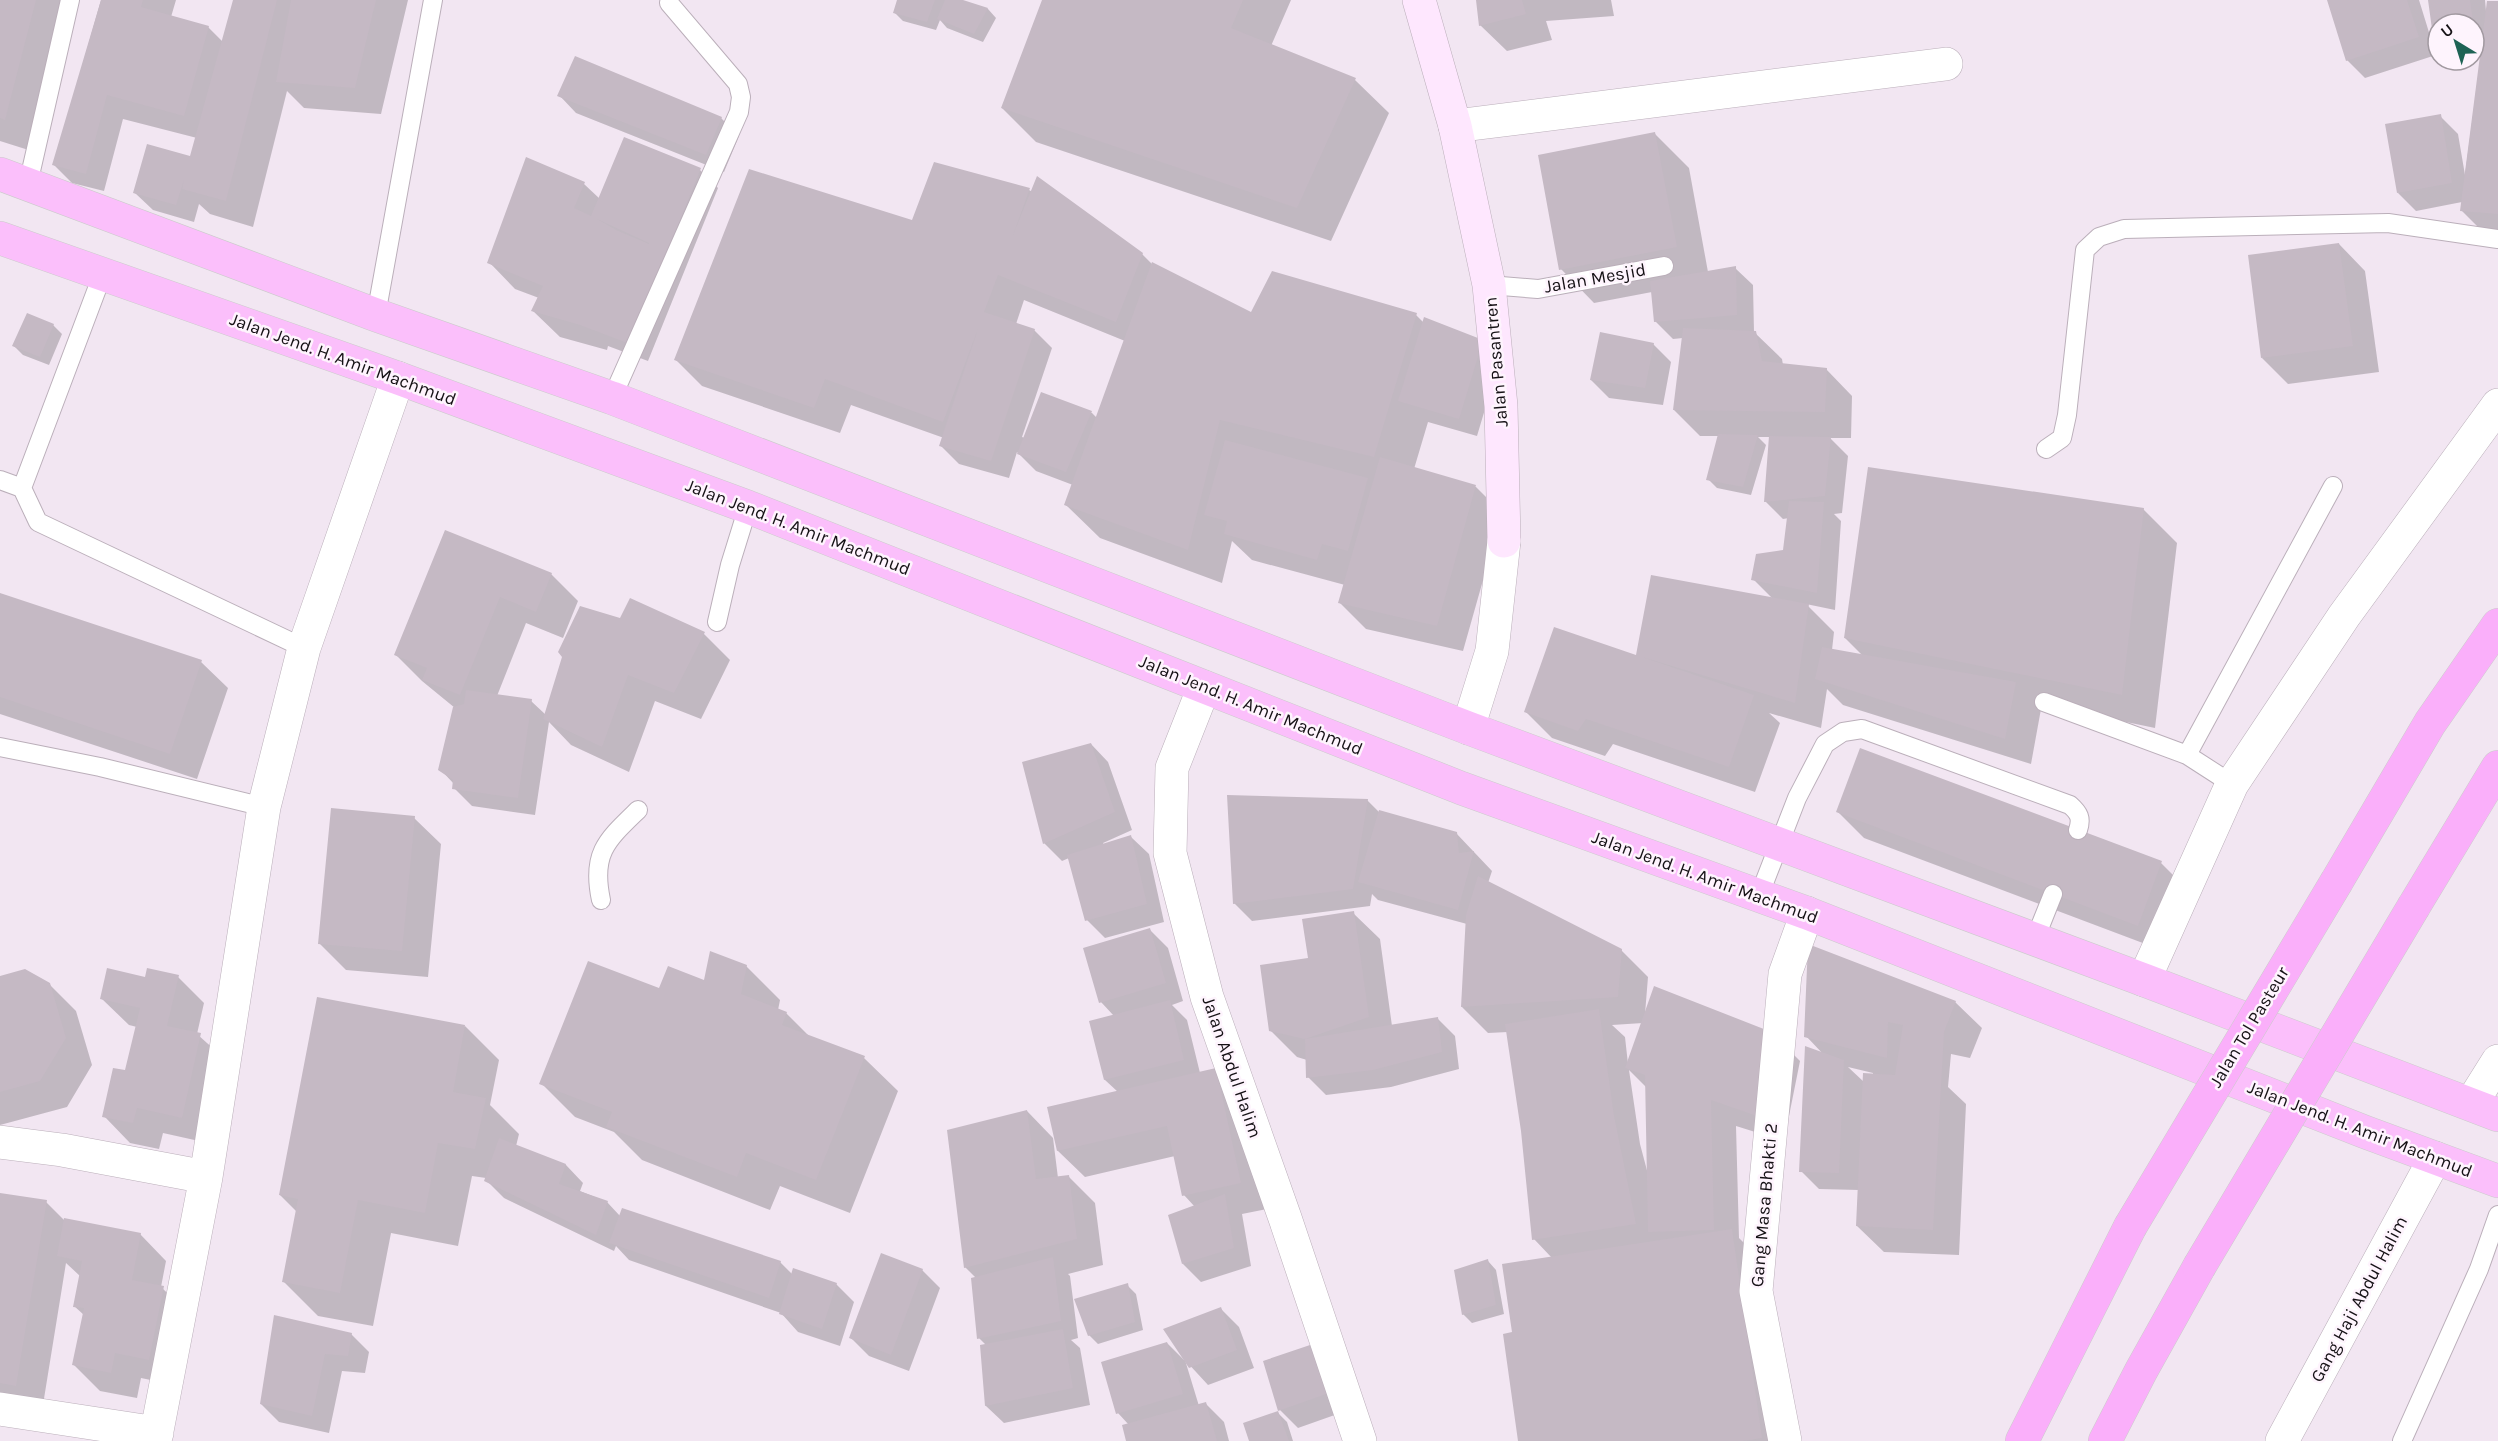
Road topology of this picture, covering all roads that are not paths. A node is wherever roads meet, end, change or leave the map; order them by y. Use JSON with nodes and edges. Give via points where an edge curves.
{"nodes":[{"id":1,"x":70,"y":0,"type":"edge"},
{"id":2,"x":433,"y":0,"type":"edge"},
{"id":3,"x":1419,"y":0,"type":"edge"},
{"id":4,"x":669,"y":3,"type":"dead end"},
{"id":5,"x":1946,"y":64,"type":"dead end"},
{"id":6,"x":1455,"y":126,"type":"junction"},
{"id":7,"x":14,"y":179,"type":"edge"},
{"id":8,"x":0,"y":238,"type":"edge"},
{"id":9,"x":2498,"y":239,"type":"edge"},
{"id":10,"x":1664,"y":267,"type":"dead end"},
{"id":11,"x":103,"y":273,"type":"junction"},
{"id":12,"x":1490,"y":285,"type":"junction"},
{"id":13,"x":376,"y":315,"type":"junction"},
{"id":14,"x":398,"y":378,"type":"junction"},
{"id":15,"x":612,"y":398,"type":"junction"},
{"id":16,"x":2498,"y":405,"type":"edge"},
{"id":17,"x":2046,"y":449,"type":"dead end"},
{"id":18,"x":0,"y":480,"type":"edge"},
{"id":19,"x":2333,"y":486,"type":"dead end"},
{"id":20,"x":22,"y":488,"type":"junction"},
{"id":21,"x":748,"y":507,"type":"junction"},
{"id":22,"x":1504,"y":541,"type":"joint"},
{"id":23,"x":717,"y":622,"type":"dead end"},
{"id":24,"x":2498,"y":625,"type":"edge"},
{"id":25,"x":304,"y":648,"type":"junction"},
{"id":26,"x":1204,"y":687,"type":"junction"},
{"id":27,"x":2044,"y":702,"type":"dead end"},
{"id":28,"x":1468,"y":728,"type":"junction"},
{"id":29,"x":0,"y":747,"type":"edge"},
{"id":30,"x":2187,"y":755,"type":"junction"},
{"id":31,"x":2498,"y":767,"type":"edge"},
{"id":32,"x":2232,"y":784,"type":"junction"},
{"id":33,"x":264,"y":807,"type":"junction"},
{"id":34,"x":639,"y":810,"type":"dead end"},
{"id":35,"x":2078,"y":830,"type":"dead end"},
{"id":36,"x":1778,"y":845,"type":"junction"},
{"id":37,"x":2053,"y":894,"type":"dead end"},
{"id":38,"x":1759,"y":896,"type":"junction"},
{"id":39,"x":601,"y":900,"type":"dead end"},
{"id":40,"x":1807,"y":913,"type":"junction"},
{"id":41,"x":2035,"y":939,"type":"junction"},
{"id":42,"x":2144,"y":980,"type":"junction"},
{"id":43,"x":2498,"y":1061,"type":"edge"},
{"id":44,"x":2484,"y":1109,"type":"edge"},
{"id":45,"x":0,"y":1142,"type":"edge"},
{"id":46,"x":2435,"y":1158,"type":"junction"},
{"id":47,"x":206,"y":1177,"type":"junction"},
{"id":48,"x":2498,"y":1181,"type":"edge"},
{"id":49,"x":2498,"y":1215,"type":"edge"},
{"id":50,"x":0,"y":1409,"type":"edge"},
{"id":51,"x":156,"y":1437,"type":"edge"},
{"id":52,"x":1360,"y":1441,"type":"edge"},
{"id":53,"x":1785,"y":1441,"type":"edge"},
{"id":54,"x":2022,"y":1441,"type":"edge"},
{"id":55,"x":2105,"y":1441,"type":"edge"},
{"id":56,"x":2282,"y":1441,"type":"edge"},
{"id":57,"x":2402,"y":1441,"type":"edge"}],
"edges":[{"from":1,"to":7,"type":"lane"},
{"from":2,"to":13,"type":"lane"},
{"from":3,"to":6,"type":"main road","name":"Jalan Pasantren"},
{"from":4,"to":15,"type":"lane","via":[[738,84],[739,112]]},
{"from":5,"to":6,"type":"street"},
{"from":6,"to":12,"type":"main road","name":"Jalan Pasantren"},
{"from":7,"to":13,"type":"highway"},
{"from":8,"to":11,"type":"highway","name":"Jalan Jend. H. Amir Machmud"},
{"from":9,"to":17,"type":"lane","via":[[2388,222],[2124,229],[2099,237],[2085,250],[2062,438]]},
{"from":10,"to":12,"type":"lane","name":"Jalan Mesjid","via":[[1538,289]]},
{"from":11,"to":14,"type":"highway","name":"Jalan Jend. H. Amir Machmud"},
{"from":11,"to":20,"type":"lane"},
{"from":12,"to":22,"type":"main road","name":"Jalan Pasantren","via":[[1501,406]]},
{"from":13,"to":15,"type":"highway"},
{"from":14,"to":21,"type":"highway","name":"Jalan Jend. H. Amir Machmud"},
{"from":14,"to":25,"type":"street"},
{"from":15,"to":28,"type":"highway"},
{"from":16,"to":32,"type":"street","via":[[2344,616]]},
{"from":18,"to":20,"type":"lane"},
{"from":19,"to":30,"type":"lane"},
{"from":20,"to":25,"type":"lane","via":[[38,522]]},
{"from":21,"to":23,"type":"lane"},
{"from":21,"to":26,"type":"highway","name":"Jalan Jend. H. Amir Machmud"},
{"from":22,"to":28,"type":"street","name":"Jalan Pasantren","via":[[1492,651]]},
{"from":24,"to":54,"type":"highway","name":"Jalan Tol Pasteur","bridge":true,"via":[[2430,723],[2130,1227]]},
{"from":25,"to":33,"type":"street"},
{"from":26,"to":38,"type":"highway","name":"Jalan Jend. H. Amir Machmud","via":[[1461,788]]},
{"from":26,"to":52,"type":"street","name":"Jalan Abdul Halim","via":[[1172,768],[1170,853],[1207,997]]},
{"from":27,"to":30,"type":"lane"},
{"from":28,"to":36,"type":"highway"},
{"from":29,"to":33,"type":"lane"},
{"from":30,"to":32,"type":"lane"},
{"from":31,"to":55,"type":"highway","bridge":true,"via":[[2199,1267]]},
{"from":32,"to":42,"type":"street"},
{"from":33,"to":47,"type":"street"},
{"from":34,"to":39,"type":"lane","via":[[602,850],[596,877]]},
{"from":35,"to":36,"type":"lane","via":[[2079,812],[2070,805],[1862,729],[1844,732],[1825,744]]},
{"from":36,"to":38,"type":"lane"},
{"from":36,"to":41,"type":"highway"},
{"from":37,"to":41,"type":"lane"},
{"from":38,"to":40,"type":"highway","name":"Jalan Jend. H. Amir Machmud"},
{"from":40,"to":46,"type":"highway","name":"Jalan Jend. H. Amir Machmud"},
{"from":40,"to":53,"type":"street","name":"Gang Masa Bhakti 2","via":[[1785,974],[1756,1291]]},
{"from":41,"to":42,"type":"highway"},
{"from":42,"to":44,"type":"highway"},
{"from":43,"to":44,"type":"street"},
{"from":45,"to":47,"type":"street"},
{"from":46,"to":48,"type":"highway","name":"Jalan Jend. H. Amir Machmud"},
{"from":46,"to":56,"type":"street","name":"Gang Haji Abdul Halim"},
{"from":47,"to":51,"type":"street"},
{"from":49,"to":57,"type":"lane","via":[[2479,1269]]},
{"from":50,"to":51,"type":"street"}]}
